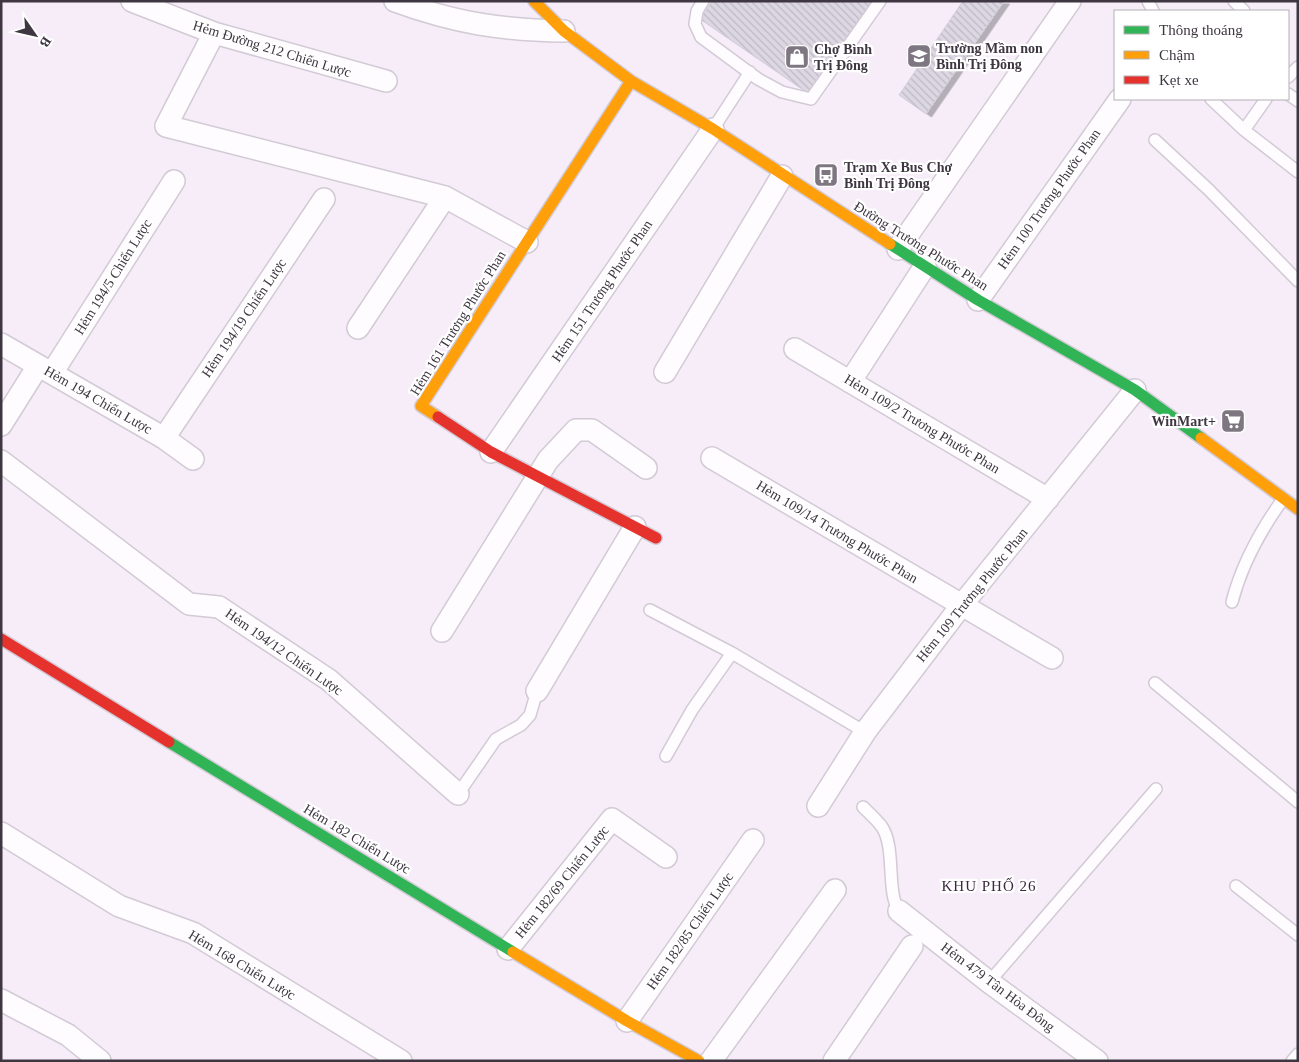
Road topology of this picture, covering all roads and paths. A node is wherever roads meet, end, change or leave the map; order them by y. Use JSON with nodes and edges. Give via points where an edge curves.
{"nodes":[{"id":1,"x":132,"y":1,"type":"edge"},
{"id":2,"x":395,"y":1,"type":"edge"},
{"id":3,"x":534,"y":1,"type":"edge"},
{"id":4,"x":703,"y":1,"type":"edge"},
{"id":5,"x":880,"y":1,"type":"edge"},
{"id":6,"x":1070,"y":1,"type":"edge"},
{"id":7,"x":1234,"y":1,"type":"edge"},
{"id":8,"x":1243,"y":10,"type":"edge"},
{"id":9,"x":564,"y":31,"type":"junction"},
{"id":10,"x":214,"y":33,"type":"junction"},
{"id":11,"x":1298,"y":67,"type":"edge"},
{"id":12,"x":750,"y":72,"type":"junction"},
{"id":13,"x":1289,"y":76,"type":"edge"},
{"id":14,"x":631,"y":80,"type":"junction"},
{"id":15,"x":386,"y":81,"type":"dead end"},
{"id":16,"x":1119,"y":100,"type":"edge"},
{"id":17,"x":1212,"y":100,"type":"edge"},
{"id":18,"x":1265,"y":100,"type":"edge"},
{"id":19,"x":713,"y":129,"type":"junction"},
{"id":20,"x":1244,"y":130,"type":"junction"},
{"id":21,"x":1156,"y":140,"type":"dead end"},
{"id":22,"x":1298,"y":172,"type":"edge"},
{"id":23,"x":782,"y":176,"type":"junction"},
{"id":24,"x":174,"y":181,"type":"dead end"},
{"id":25,"x":445,"y":197,"type":"junction"},
{"id":26,"x":324,"y":199,"type":"dead end"},
{"id":27,"x":527,"y":242,"type":"junction"},
{"id":28,"x":898,"y":249,"type":"junction"},
{"id":29,"x":924,"y":266,"type":"junction"},
{"id":30,"x":1298,"y":281,"type":"edge"},
{"id":31,"x":978,"y":300,"type":"junction"},
{"id":32,"x":358,"y":328,"type":"dead end"},
{"id":33,"x":1,"y":344,"type":"edge"},
{"id":34,"x":795,"y":349,"type":"dead end"},
{"id":35,"x":45,"y":370,"type":"junction"},
{"id":36,"x":664,"y":372,"type":"dead end"},
{"id":37,"x":850,"y":382,"type":"junction"},
{"id":38,"x":1135,"y":390,"type":"junction"},
{"id":39,"x":1,"y":425,"type":"edge"},
{"id":40,"x":164,"y":438,"type":"junction"},
{"id":41,"x":492,"y":452,"type":"junction"},
{"id":42,"x":712,"y":458,"type":"dead end"},
{"id":43,"x":193,"y":459,"type":"dead end"},
{"id":44,"x":1,"y":461,"type":"edge"},
{"id":45,"x":646,"y":468,"type":"dead end"},
{"id":46,"x":539,"y":477,"type":"junction"},
{"id":47,"x":1048,"y":499,"type":"junction"},
{"id":48,"x":1283,"y":499,"type":"junction"},
{"id":49,"x":1298,"y":509,"type":"edge"},
{"id":50,"x":635,"y":527,"type":"junction"},
{"id":51,"x":656,"y":538,"type":"dead end"},
{"id":52,"x":1232,"y":602,"type":"dead end"},
{"id":53,"x":962,"y":606,"type":"junction"},
{"id":54,"x":650,"y":610,"type":"dead end"},
{"id":55,"x":442,"y":631,"type":"dead end"},
{"id":56,"x":1,"y":639,"type":"edge"},
{"id":57,"x":732,"y":654,"type":"junction"},
{"id":58,"x":1052,"y":658,"type":"dead end"},
{"id":59,"x":1155,"y":683,"type":"dead end"},
{"id":60,"x":536,"y":691,"type":"joint"},
{"id":61,"x":865,"y":732,"type":"junction"},
{"id":62,"x":666,"y":756,"type":"dead end"},
{"id":63,"x":1156,"y":789,"type":"dead end"},
{"id":64,"x":458,"y":794,"type":"joint"},
{"id":65,"x":1298,"y":802,"type":"edge"},
{"id":66,"x":818,"y":806,"type":"dead end"},
{"id":67,"x":863,"y":807,"type":"dead end"},
{"id":68,"x":1,"y":833,"type":"edge"},
{"id":69,"x":753,"y":840,"type":"dead end"},
{"id":70,"x":666,"y":857,"type":"dead end"},
{"id":71,"x":1236,"y":886,"type":"dead end"},
{"id":72,"x":835,"y":890,"type":"dead end"},
{"id":73,"x":899,"y":911,"type":"joint"},
{"id":74,"x":1298,"y":935,"type":"edge"},
{"id":75,"x":912,"y":946,"type":"dead end"},
{"id":76,"x":508,"y":949,"type":"junction"},
{"id":77,"x":989,"y":982,"type":"junction"},
{"id":78,"x":1,"y":1000,"type":"edge"},
{"id":79,"x":627,"y":1021,"type":"junction"},
{"id":80,"x":1298,"y":1054,"type":"edge"},
{"id":81,"x":100,"y":1061,"type":"edge"},
{"id":82,"x":401,"y":1061,"type":"edge"},
{"id":83,"x":699,"y":1061,"type":"edge"},
{"id":84,"x":711,"y":1061,"type":"edge"},
{"id":85,"x":834,"y":1061,"type":"edge"},
{"id":86,"x":1097,"y":1061,"type":"edge"},
{"id":87,"x":1292,"y":1061,"type":"edge"}],
"edges":[{"from":1,"to":10,"type":"street","name":"Hẻm Đường 212 Chiến Lược"},
{"from":2,"to":9,"type":"street","via":[[462,23],[517,30]]},
{"from":3,"to":9,"type":"street","name":"Đường Trương Phước Phan"},
{"from":4,"to":12,"type":"lane","via":[[697,10],[696,24],[701,37]]},
{"from":5,"to":12,"type":"lane","via":[[811,99],[782,92]]},
{"from":6,"to":28,"type":"street"},
{"from":7,"to":8,"type":"lane"},
{"from":9,"to":14,"type":"street","name":"Đường Trương Phước Phan"},
{"from":10,"to":15,"type":"street","name":"Hẻm Đường 212 Chiến Lược"},
{"from":10,"to":25,"type":"street","via":[[166,126]]},
{"from":11,"to":13,"type":"lane"},
{"from":12,"to":19,"type":"lane"},
{"from":14,"to":19,"type":"street","name":"Đường Trương Phước Phan"},
{"from":14,"to":27,"type":"street","name":"Hẻm 161 Trương Phước Phan"},
{"from":16,"to":31,"type":"street","name":"Hẻm 100 Trương Phước Phan"},
{"from":17,"to":20,"type":"lane"},
{"from":18,"to":20,"type":"lane"},
{"from":19,"to":23,"type":"street","name":"Đường Trương Phước Phan"},
{"from":19,"to":41,"type":"street","name":"Hẻm 151 Trương Phước Phan"},
{"from":20,"to":22,"type":"lane"},
{"from":21,"to":30,"type":"lane"},
{"from":23,"to":28,"type":"street","name":"Đường Trương Phước Phan"},
{"from":23,"to":36,"type":"street"},
{"from":24,"to":35,"type":"street","name":"Hẻm 194/5 Chiến Lược"},
{"from":25,"to":27,"type":"street"},
{"from":25,"to":32,"type":"street"},
{"from":26,"to":40,"type":"street","name":"Hẻm 194/19 Chiến Lược"},
{"from":27,"to":41,"type":"street","name":"Hẻm 161 Trương Phước Phan","via":[[421,406]]},
{"from":28,"to":29,"type":"street","name":"Đường Trương Phước Phan"},
{"from":29,"to":31,"type":"street","name":"Đường Trương Phước Phan"},
{"from":29,"to":37,"type":"street"},
{"from":31,"to":38,"type":"street","name":"Đường Trương Phước Phan"},
{"from":33,"to":35,"type":"street","name":"Hẻm 194 Chiến Lược"},
{"from":34,"to":37,"type":"street","name":"Hẻm 109/2 Trương Phước Phan"},
{"from":35,"to":39,"type":"street"},
{"from":35,"to":40,"type":"street","name":"Hẻm 194 Chiến Lược"},
{"from":37,"to":47,"type":"street","name":"Hẻm 109/2 Trương Phước Phan"},
{"from":38,"to":47,"type":"street","name":"Hẻm 109 Trương Phước Phan"},
{"from":38,"to":48,"type":"street","name":"Đường Trương Phước Phan"},
{"from":40,"to":43,"type":"street","name":"Hẻm 194 Chiến Lược"},
{"from":41,"to":46,"type":"street","name":"Hẻm 161 Trương Phước Phan"},
{"from":42,"to":53,"type":"street","name":"Hẻm 109/14 Trương Phước Phan"},
{"from":44,"to":64,"type":"street","name":"Hẻm 194/12 Chiến Lược","via":[[189,604],[219,607],[329,680]]},
{"from":45,"to":46,"type":"street","via":[[592,430],[576,430],[548,460]]},
{"from":46,"to":50,"type":"street","name":"Hẻm 161 Trương Phước Phan"},
{"from":46,"to":55,"type":"street"},
{"from":47,"to":53,"type":"street","name":"Hẻm 109 Trương Phước Phan"},
{"from":48,"to":49,"type":"street","name":"Đường Trương Phước Phan"},
{"from":48,"to":52,"type":"lane","via":[[1264,525],[1239,573]]},
{"from":50,"to":51,"type":"street","name":"Hẻm 161 Trương Phước Phan"},
{"from":50,"to":60,"type":"street"},
{"from":53,"to":58,"type":"street","name":"Hẻm 109/14 Trương Phước Phan"},
{"from":53,"to":61,"type":"street","name":"Hẻm 109 Trương Phước Phan"},
{"from":54,"to":57,"type":"lane"},
{"from":56,"to":76,"type":"street","name":"Hẻm 182 Chiến Lược"},
{"from":57,"to":61,"type":"lane"},
{"from":57,"to":62,"type":"lane","via":[[692,710]]},
{"from":59,"to":65,"type":"lane"},
{"from":60,"to":64,"type":"lane","via":[[530,715],[521,725],[496,739]]},
{"from":61,"to":66,"type":"street","name":"Hẻm 109 Trương Phước Phan"},
{"from":63,"to":77,"type":"lane"},
{"from":67,"to":73,"type":"lane","via":[[883,828],[894,903]]},
{"from":68,"to":82,"type":"street","name":"Hẻm 168 Chiến Lược","via":[[120,906],[193,933]]},
{"from":69,"to":79,"type":"street","name":"Hẻm 182/85 Chiến Lược"},
{"from":70,"to":76,"type":"street","name":"Hẻm 182/69 Chiến Lược","via":[[612,819]]},
{"from":71,"to":74,"type":"lane"},
{"from":72,"to":84,"type":"street"},
{"from":73,"to":77,"type":"street","name":"Hẻm 479 Tân Hòa Đông"},
{"from":75,"to":85,"type":"street"},
{"from":76,"to":79,"type":"street","name":"Hẻm 182 Chiến Lược"},
{"from":77,"to":86,"type":"street","name":"Hẻm 479 Tân Hòa Đông"},
{"from":78,"to":81,"type":"street","via":[[68,1035]]},
{"from":79,"to":83,"type":"street","name":"Hẻm 182 Chiến Lược"},
{"from":80,"to":87,"type":"lane"}]}
